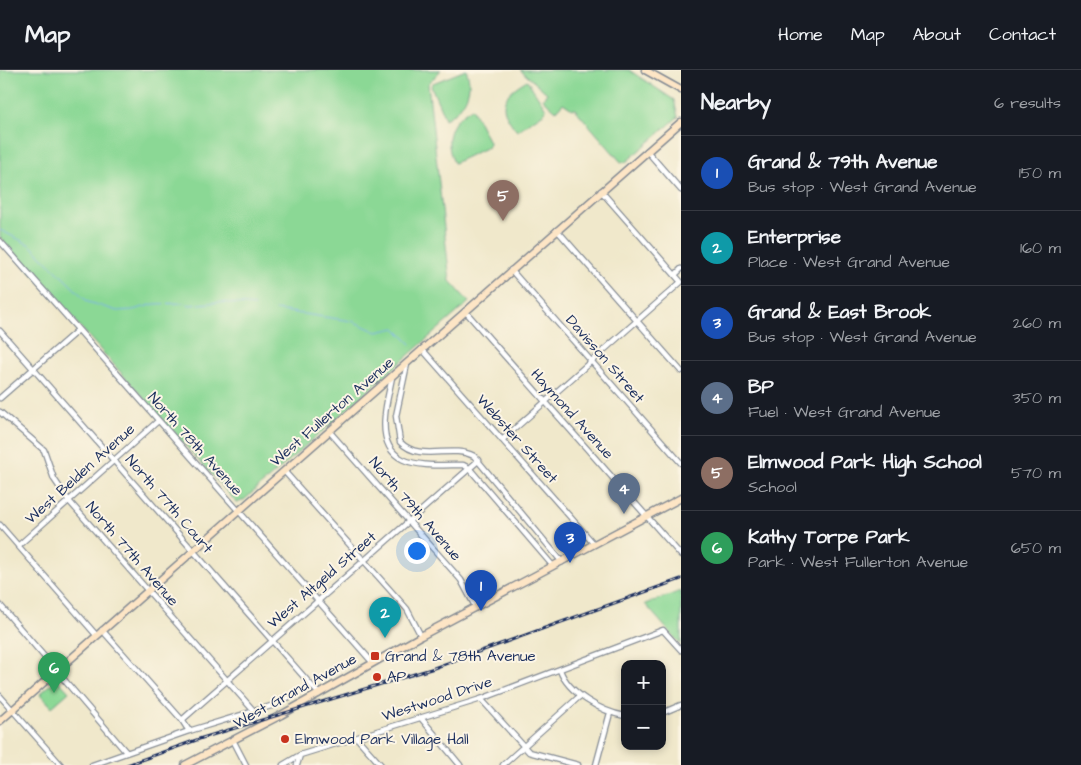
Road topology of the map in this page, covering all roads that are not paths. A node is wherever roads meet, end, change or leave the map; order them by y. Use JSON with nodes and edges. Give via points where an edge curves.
{"nodes":[{"id":1,"x":645,"y":70,"type":"edge"},
{"id":2,"x":681,"y":90,"type":"edge"},
{"id":3,"x":681,"y":122,"type":"edge"},
{"id":4,"x":647,"y":151,"type":"junction"},
{"id":5,"x":681,"y":190,"type":"edge"},
{"id":6,"x":601,"y":191,"type":"junction"},
{"id":7,"x":557,"y":230,"type":"junction"},
{"id":8,"x":0,"y":241,"type":"edge"},
{"id":9,"x":681,"y":269,"type":"edge"},
{"id":10,"x":511,"y":270,"type":"junction"},
{"id":11,"x":675,"y":275,"type":"junction"},
{"id":12,"x":681,"y":282,"type":"edge"},
{"id":13,"x":465,"y":311,"type":"junction"},
{"id":14,"x":637,"y":321,"type":"junction"},
{"id":15,"x":78,"y":330,"type":"junction"},
{"id":16,"x":0,"y":331,"type":"edge"},
{"id":17,"x":422,"y":349,"type":"junction"},
{"id":18,"x":591,"y":361,"type":"junction"},
{"id":19,"x":408,"y":362,"type":"junction"},
{"id":20,"x":33,"y":369,"type":"junction"},
{"id":21,"x":681,"y":371,"type":"edge"},
{"id":22,"x":392,"y":375,"type":"junction"},
{"id":23,"x":0,"y":398,"type":"edge"},
{"id":24,"x":545,"y":402,"type":"junction"},
{"id":25,"x":0,"y":412,"type":"edge"},
{"id":26,"x":158,"y":421,"type":"junction"},
{"id":27,"x":329,"y":431,"type":"junction"},
{"id":28,"x":502,"y":440,"type":"junction"},
{"id":29,"x":114,"y":460,"type":"junction"},
{"id":30,"x":478,"y":460,"type":"junction"},
{"id":31,"x":681,"y":464,"type":"edge"},
{"id":32,"x":469,"y":468,"type":"junction"},
{"id":33,"x":284,"y":471,"type":"junction"},
{"id":34,"x":681,"y":498,"type":"edge"},
{"id":35,"x":69,"y":501,"type":"junction"},
{"id":36,"x":238,"y":511,"type":"junction"},
{"id":37,"x":647,"y":516,"type":"junction"},
{"id":38,"x":409,"y":521,"type":"junction"},
{"id":39,"x":0,"y":525,"type":"edge"},
{"id":40,"x":594,"y":544,"type":"junction"},
{"id":41,"x":18,"y":546,"type":"junction"},
{"id":42,"x":193,"y":550,"type":"junction"},
{"id":43,"x":681,"y":555,"type":"edge"},
{"id":44,"x":364,"y":561,"type":"junction"},
{"id":45,"x":562,"y":562,"type":"junction"},
{"id":46,"x":553,"y":566,"type":"junction"},
{"id":47,"x":148,"y":590,"type":"junction"},
{"id":48,"x":318,"y":601,"type":"junction"},
{"id":49,"x":0,"y":605,"type":"edge"},
{"id":50,"x":476,"y":608,"type":"junction"},
{"id":51,"x":102,"y":630,"type":"junction"},
{"id":52,"x":96,"y":636,"type":"junction"},
{"id":53,"x":421,"y":636,"type":"junction"},
{"id":54,"x":272,"y":641,"type":"junction"},
{"id":55,"x":681,"y":650,"type":"edge"},
{"id":56,"x":373,"y":663,"type":"junction"},
{"id":57,"x":57,"y":670,"type":"junction"},
{"id":58,"x":560,"y":670,"type":"junction"},
{"id":59,"x":228,"y":680,"type":"junction"},
{"id":60,"x":319,"y":694,"type":"junction"},
{"id":61,"x":0,"y":696,"type":"edge"},
{"id":62,"x":580,"y":696,"type":"junction"},
{"id":63,"x":289,"y":697,"type":"dead end"},
{"id":64,"x":481,"y":699,"type":"junction"},
{"id":65,"x":681,"y":705,"type":"edge"},
{"id":66,"x":12,"y":710,"type":"junction"},
{"id":67,"x":253,"y":710,"type":"junction"},
{"id":68,"x":666,"y":711,"type":"edge"},
{"id":69,"x":610,"y":713,"type":"junction"},
{"id":70,"x":621,"y":715,"type":"edge"},
{"id":71,"x":421,"y":718,"type":"junction"},
{"id":72,"x":182,"y":720,"type":"junction"},
{"id":73,"x":0,"y":721,"type":"edge"},
{"id":74,"x":189,"y":731,"type":"junction"},
{"id":75,"x":357,"y":738,"type":"junction"},
{"id":76,"x":233,"y":740,"type":"junction"},
{"id":77,"x":523,"y":747,"type":"junction"},
{"id":78,"x":126,"y":752,"type":"junction"},
{"id":79,"x":300,"y":755,"type":"junction"},
{"id":80,"x":61,"y":765,"type":"edge"},
{"id":81,"x":92,"y":765,"type":"edge"},
{"id":82,"x":185,"y":765,"type":"edge"},
{"id":83,"x":246,"y":765,"type":"edge"},
{"id":84,"x":283,"y":765,"type":"edge"},
{"id":85,"x":298,"y":765,"type":"edge"},
{"id":86,"x":381,"y":765,"type":"edge"},
{"id":87,"x":460,"y":765,"type":"edge"},
{"id":88,"x":503,"y":765,"type":"edge"},
{"id":89,"x":578,"y":765,"type":"edge"},
{"id":90,"x":596,"y":765,"type":"edge"}],
"edges":[{"from":1,"to":2,"type":"street"},
{"from":3,"to":4,"type":"street","name":"West Fullerton Avenue"},
{"from":4,"to":5,"type":"street"},
{"from":4,"to":6,"type":"street","name":"West Fullerton Avenue"},
{"from":6,"to":7,"type":"street","name":"West Fullerton Avenue"},
{"from":6,"to":11,"type":"street"},
{"from":7,"to":10,"type":"street","name":"West Fullerton Avenue"},
{"from":7,"to":14,"type":"street"},
{"from":8,"to":15,"type":"street","name":"North 78th Avenue"},
{"from":9,"to":11,"type":"street"},
{"from":10,"to":13,"type":"street","name":"West Fullerton Avenue"},
{"from":10,"to":18,"type":"street","name":"Davisson Street"},
{"from":11,"to":12,"type":"street"},
{"from":12,"to":14,"type":"street"},
{"from":13,"to":17,"type":"street","name":"West Fullerton Avenue"},
{"from":13,"to":24,"type":"street","name":"Haymond Avenue"},
{"from":14,"to":18,"type":"street"},
{"from":14,"to":21,"type":"street"},
{"from":15,"to":20,"type":"street"},
{"from":15,"to":26,"type":"street","name":"North 78th Avenue"},
{"from":16,"to":20,"type":"street","name":"North 77th Court"},
{"from":17,"to":19,"type":"street","name":"West Fullerton Avenue"},
{"from":17,"to":28,"type":"street","name":"Webster Street"},
{"from":18,"to":24,"type":"street"},
{"from":18,"to":31,"type":"street","name":"Davisson Street"},
{"from":19,"to":22,"type":"street","name":"West Fullerton Avenue"},
{"from":19,"to":30,"type":"street","via":[[396,416],[400,442],[413,452],[462,453]]},
{"from":20,"to":23,"type":"street"},
{"from":20,"to":29,"type":"street","name":"North 77th Court"},
{"from":22,"to":27,"type":"street","name":"West Fullerton Avenue"},
{"from":22,"to":32,"type":"street","via":[[384,422],[390,448],[410,464],[462,465]]},
{"from":24,"to":28,"type":"street"},
{"from":24,"to":37,"type":"street","name":"Haymond Avenue"},
{"from":25,"to":35,"type":"street","name":"North 77th Avenue","via":[[47,453],[54,479]]},
{"from":26,"to":29,"type":"street","name":"West Belden Avenue"},
{"from":26,"to":36,"type":"street","name":"North 78th Avenue"},
{"from":27,"to":33,"type":"street","name":"West Fullerton Avenue"},
{"from":27,"to":38,"type":"street","name":"North 79th Avenue"},
{"from":28,"to":40,"type":"street","name":"Webster Street"},
{"from":29,"to":35,"type":"street","name":"West Belden Avenue"},
{"from":29,"to":42,"type":"street","name":"North 77th Court"},
{"from":30,"to":32,"type":"street","name":"West Altgeld Street"},
{"from":30,"to":45,"type":"street"},
{"from":32,"to":38,"type":"street","name":"West Altgeld Street"},
{"from":32,"to":46,"type":"street"},
{"from":33,"to":36,"type":"street","name":"West Fullerton Avenue"},
{"from":33,"to":44,"type":"street"},
{"from":34,"to":37,"type":"street","name":"West Grand Avenue"},
{"from":35,"to":41,"type":"street","name":"West Belden Avenue"},
{"from":35,"to":47,"type":"street","name":"North 77th Avenue"},
{"from":36,"to":42,"type":"street","name":"West Fullerton Avenue"},
{"from":36,"to":48,"type":"street","name":"North 78th Avenue"},
{"from":37,"to":40,"type":"street","name":"West Grand Avenue"},
{"from":37,"to":43,"type":"street","name":"Haymond Avenue"},
{"from":38,"to":44,"type":"street","name":"West Altgeld Street"},
{"from":38,"to":50,"type":"street","name":"North 79th Avenue","via":[[461,580]]},
{"from":39,"to":41,"type":"street"},
{"from":40,"to":45,"type":"street","name":"West Grand Avenue"},
{"from":41,"to":52,"type":"street"},
{"from":42,"to":47,"type":"street","name":"West Fullerton Avenue"},
{"from":42,"to":54,"type":"street","name":"North 77th Court"},
{"from":44,"to":48,"type":"street","name":"West Altgeld Street"},
{"from":44,"to":53,"type":"street","via":[[407,609]]},
{"from":45,"to":46,"type":"street","name":"West Grand Avenue"},
{"from":46,"to":50,"type":"street","name":"West Grand Avenue"},
{"from":47,"to":51,"type":"street","name":"West Fullerton Avenue"},
{"from":47,"to":59,"type":"street","name":"North 77th Avenue"},
{"from":48,"to":54,"type":"street","name":"West Altgeld Street"},
{"from":48,"to":56,"type":"street","name":"North 78th Avenue"},
{"from":49,"to":57,"type":"street"},
{"from":50,"to":53,"type":"street","name":"West Grand Avenue"},
{"from":51,"to":52,"type":"street","name":"West Fullerton Avenue"},
{"from":51,"to":72,"type":"street"},
{"from":52,"to":57,"type":"street","name":"West Fullerton Avenue"},
{"from":53,"to":56,"type":"street","name":"West Grand Avenue"},
{"from":54,"to":59,"type":"street","name":"West Altgeld Street"},
{"from":54,"to":60,"type":"street","name":"North 77th Court"},
{"from":55,"to":58,"type":"street","name":"Westwood Drive","via":[[663,630]]},
{"from":56,"to":60,"type":"street","name":"West Grand Avenue"},
{"from":57,"to":66,"type":"street","name":"West Fullerton Avenue"},
{"from":57,"to":78,"type":"street"},
{"from":58,"to":62,"type":"street"},
{"from":58,"to":64,"type":"street","name":"Westwood Drive"},
{"from":59,"to":67,"type":"street","name":"North 77th Avenue"},
{"from":59,"to":72,"type":"street","name":"West Altgeld Street"},
{"from":60,"to":76,"type":"street","name":"West Grand Avenue"},
{"from":61,"to":66,"type":"street"},
{"from":62,"to":69,"type":"street"},
{"from":62,"to":77,"type":"street"},
{"from":63,"to":67,"type":"street"},
{"from":64,"to":71,"type":"street","name":"Westwood Drive"},
{"from":64,"to":77,"type":"street"},
{"from":65,"to":68,"type":"street"},
{"from":66,"to":73,"type":"street","name":"West Fullerton Avenue"},
{"from":66,"to":80,"type":"street"},
{"from":67,"to":74,"type":"street"},
{"from":69,"to":70,"type":"street"},
{"from":69,"to":90,"type":"street"},
{"from":71,"to":75,"type":"street","name":"Westwood Drive"},
{"from":71,"to":87,"type":"street"},
{"from":72,"to":74,"type":"street"},
{"from":74,"to":78,"type":"street"},
{"from":75,"to":79,"type":"street","name":"Westwood Drive"},
{"from":75,"to":86,"type":"street"},
{"from":76,"to":82,"type":"street","name":"West Grand Avenue"},
{"from":76,"to":83,"type":"street"},
{"from":77,"to":88,"type":"street"},
{"from":77,"to":89,"type":"street","via":[[529,752]]},
{"from":78,"to":81,"type":"street"},
{"from":79,"to":84,"type":"street","name":"Westwood Drive"},
{"from":79,"to":85,"type":"street"}]}
